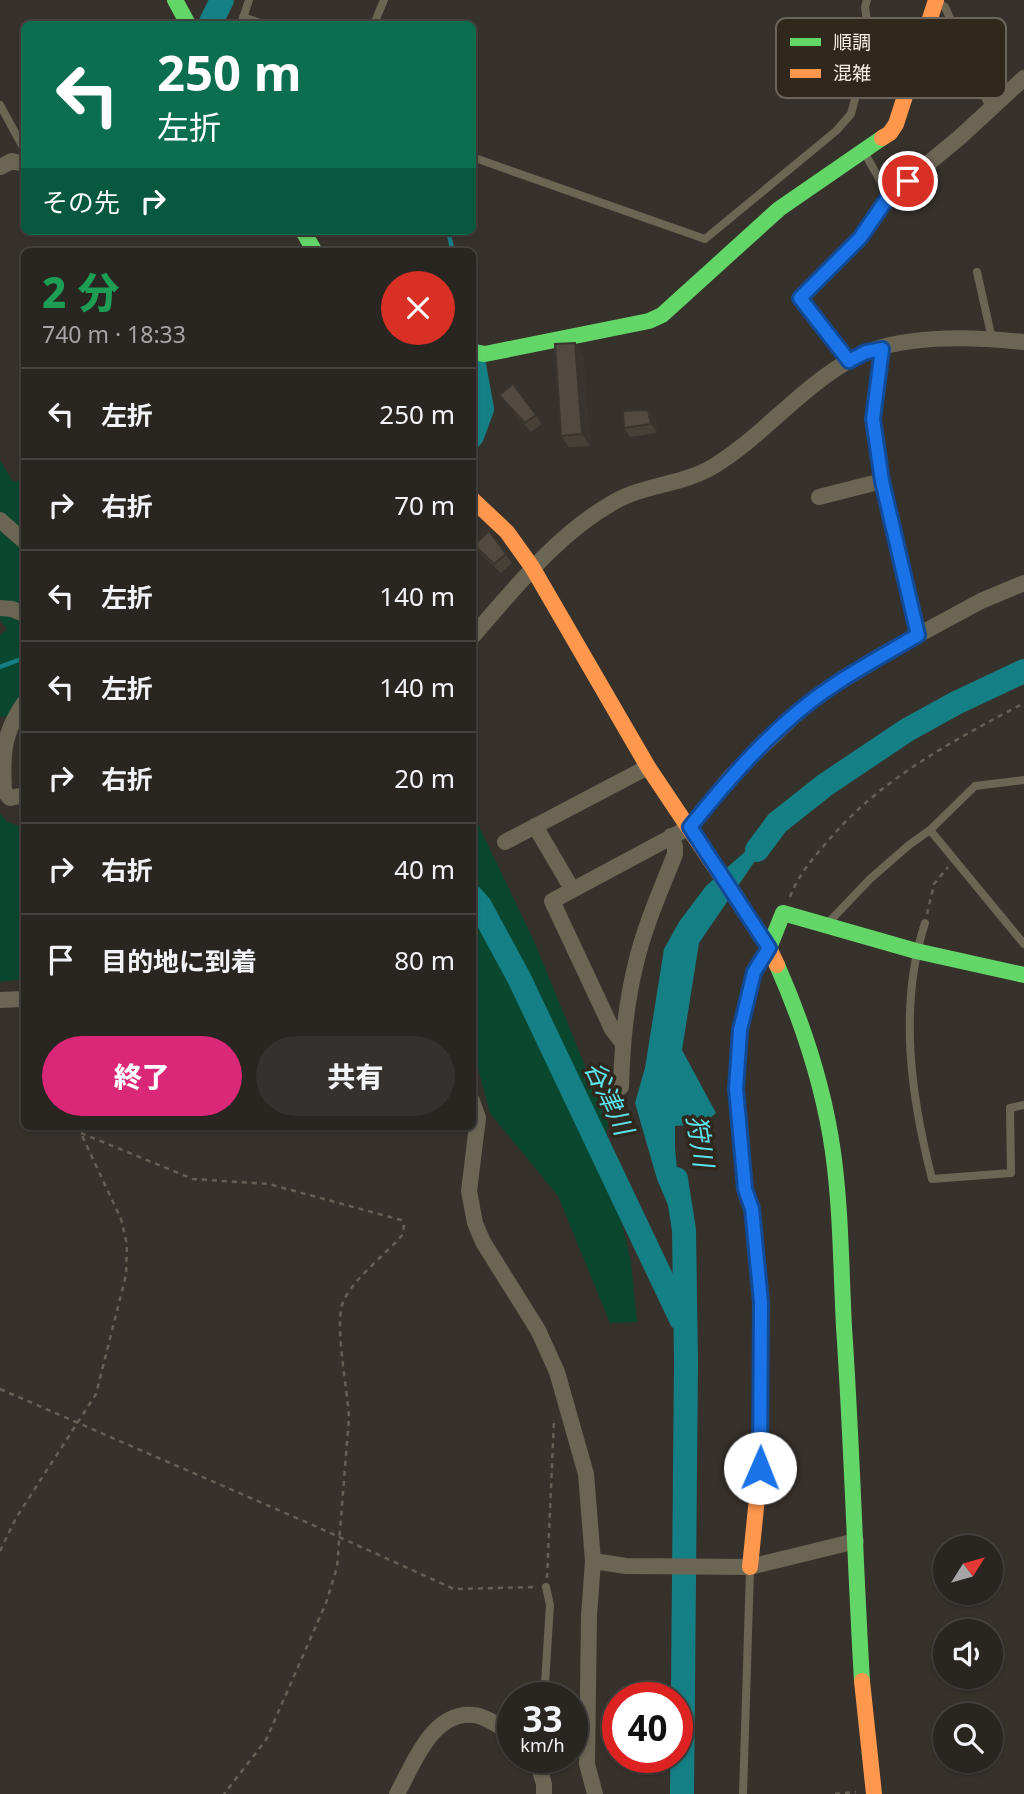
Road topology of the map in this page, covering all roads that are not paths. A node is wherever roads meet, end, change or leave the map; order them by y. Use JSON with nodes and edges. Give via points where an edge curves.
{"nodes":[{"id":1,"x":175,"y":0,"type":"edge"},
{"id":2,"x":249,"y":0,"type":"edge"},
{"id":3,"x":384,"y":0,"type":"edge"},
{"id":4,"x":867,"y":0,"type":"edge"},
{"id":5,"x":936,"y":0,"type":"edge"},
{"id":6,"x":867,"y":18,"type":"edge"},
{"id":7,"x":930,"y":18,"type":"edge"},
{"id":8,"x":950,"y":18,"type":"edge"},
{"id":9,"x":186,"y":21,"type":"edge"},
{"id":10,"x":242,"y":21,"type":"edge"},
{"id":11,"x":375,"y":21,"type":"edge"},
{"id":12,"x":1024,"y":78,"type":"edge"},
{"id":13,"x":1006,"y":94,"type":"edge"},
{"id":14,"x":855,"y":98,"type":"edge"},
{"id":15,"x":905,"y":98,"type":"edge"},
{"id":16,"x":986,"y":98,"type":"edge"},
{"id":17,"x":1001,"y":98,"type":"edge"},
{"id":18,"x":0,"y":105,"type":"edge"},
{"id":19,"x":990,"y":108,"type":"junction"},
{"id":20,"x":21,"y":144,"type":"edge"},
{"id":21,"x":864,"y":152,"type":"junction"},
{"id":22,"x":476,"y":158,"type":"edge"},
{"id":23,"x":21,"y":163,"type":"edge"},
{"id":24,"x":0,"y":167,"type":"edge"},
{"id":25,"x":889,"y":196,"type":"junction"},
{"id":26,"x":977,"y":272,"type":"dead end"},
{"id":27,"x":992,"y":339,"type":"junction"},
{"id":28,"x":1024,"y":342,"type":"edge"},
{"id":29,"x":882,"y":349,"type":"junction"},
{"id":30,"x":476,"y":353,"type":"edge"},
{"id":31,"x":849,"y":361,"type":"junction"},
{"id":32,"x":882,"y":481,"type":"junction"},
{"id":33,"x":819,"y":497,"type":"dead end"},
{"id":34,"x":476,"y":503,"type":"edge"},
{"id":35,"x":0,"y":520,"type":"edge"},
{"id":36,"x":21,"y":538,"type":"edge"},
{"id":37,"x":532,"y":567,"type":"junction"},
{"id":38,"x":1024,"y":583,"type":"edge"},
{"id":39,"x":0,"y":608,"type":"edge"},
{"id":40,"x":21,"y":613,"type":"edge"},
{"id":41,"x":476,"y":632,"type":"edge"},
{"id":42,"x":918,"y":635,"type":"junction"},
{"id":43,"x":21,"y":708,"type":"edge"},
{"id":44,"x":648,"y":767,"type":"junction"},
{"id":45,"x":1024,"y":780,"type":"edge"},
{"id":46,"x":21,"y":796,"type":"edge"},
{"id":47,"x":535,"y":826,"type":"junction"},
{"id":48,"x":690,"y":827,"type":"junction"},
{"id":49,"x":930,"y":830,"type":"junction"},
{"id":50,"x":671,"y":836,"type":"junction"},
{"id":51,"x":505,"y":842,"type":"dead end"},
{"id":52,"x":572,"y":889,"type":"junction"},
{"id":53,"x":925,"y":923,"type":"road end"},
{"id":54,"x":827,"y":924,"type":"junction"},
{"id":55,"x":765,"y":941,"type":"junction"},
{"id":56,"x":1024,"y":944,"type":"edge"},
{"id":57,"x":916,"y":951,"type":"junction"},
{"id":58,"x":1024,"y":975,"type":"edge"},
{"id":59,"x":21,"y":999,"type":"edge"},
{"id":60,"x":0,"y":1000,"type":"edge"},
{"id":61,"x":622,"y":1042,"type":"junction"},
{"id":62,"x":621,"y":1087,"type":"dead end"},
{"id":63,"x":1024,"y":1105,"type":"edge"},
{"id":64,"x":476,"y":1112,"type":"edge"},
{"id":65,"x":856,"y":1541,"type":"junction"},
{"id":66,"x":593,"y":1561,"type":"junction"},
{"id":67,"x":743,"y":1567,"type":"junction"},
{"id":68,"x":546,"y":1587,"type":"road end"},
{"id":69,"x":545,"y":1682,"type":"edge"},
{"id":70,"x":497,"y":1725,"type":"edge"},
{"id":71,"x":541,"y":1773,"type":"edge"},
{"id":72,"x":397,"y":1794,"type":"edge"},
{"id":73,"x":544,"y":1794,"type":"edge"},
{"id":74,"x":595,"y":1794,"type":"edge"},
{"id":75,"x":743,"y":1794,"type":"edge"},
{"id":76,"x":874,"y":1794,"type":"edge"}],
"edges":[{"from":1,"to":9,"type":"street"},
{"from":2,"to":10,"type":"lane"},
{"from":3,"to":11,"type":"lane"},
{"from":4,"to":6,"type":"lane"},
{"from":5,"to":7,"type":"street"},
{"from":5,"to":8,"type":"lane"},
{"from":12,"to":13,"type":"street"},
{"from":14,"to":22,"type":"lane","via":[[851,114],[836,131],[705,239]]},
{"from":15,"to":21,"type":"street","via":[[890,134]]},
{"from":16,"to":19,"type":"lane"},
{"from":17,"to":19,"type":"street"},
{"from":18,"to":20,"type":"lane"},
{"from":19,"to":25,"type":"street"},
{"from":21,"to":25,"type":"lane"},
{"from":21,"to":30,"type":"street","via":[[779,209],[662,315]]},
{"from":23,"to":24,"type":"street","via":[[12,161]]},
{"from":25,"to":31,"type":"street","via":[[860,238],[800,298]]},
{"from":26,"to":27,"type":"lane"},
{"from":27,"to":28,"type":"street"},
{"from":27,"to":29,"type":"street","via":[[940,338]]},
{"from":29,"to":31,"type":"street"},
{"from":29,"to":32,"type":"street","via":[[873,419]]},
{"from":31,"to":37,"type":"street","via":[[727,458],[703,473],[614,502]]},
{"from":32,"to":33,"type":"street"},
{"from":32,"to":42,"type":"street"},
{"from":34,"to":37,"type":"street","via":[[507,532]]},
{"from":35,"to":36,"type":"street"},
{"from":37,"to":41,"type":"street"},
{"from":37,"to":44,"type":"street"},
{"from":38,"to":42,"type":"street"},
{"from":39,"to":40,"type":"street"},
{"from":42,"to":48,"type":"street","via":[[806,705],[730,777]]},
{"from":43,"to":46,"type":"street","via":[[12,721],[3,766],[4,791],[10,798]]},
{"from":44,"to":47,"type":"street"},
{"from":44,"to":48,"type":"street"},
{"from":45,"to":49,"type":"lane","via":[[975,786]]},
{"from":47,"to":51,"type":"street"},
{"from":47,"to":52,"type":"street"},
{"from":48,"to":50,"type":"street"},
{"from":48,"to":55,"type":"street"},
{"from":49,"to":54,"type":"lane","via":[[870,879]]},
{"from":49,"to":56,"type":"lane"},
{"from":50,"to":52,"type":"street"},
{"from":50,"to":61,"type":"street","via":[[675,854],[636,963]]},
{"from":52,"to":61,"type":"street","via":[[552,901],[612,1030]]},
{"from":53,"to":57,"type":"lane"},
{"from":54,"to":55,"type":"street","via":[[783,913]]},
{"from":54,"to":57,"type":"street"},
{"from":55,"to":65,"type":"street","via":[[807,1046],[832,1154]]},
{"from":55,"to":67,"type":"street","via":[[740,1030],[736,1089],[761,1302],[760,1468]]},
{"from":57,"to":58,"type":"street"},
{"from":57,"to":63,"type":"lane","via":[[909,1017],[911,1057],[932,1179],[1011,1173],[1010,1108]]},
{"from":59,"to":60,"type":"street"},
{"from":61,"to":62,"type":"street"},
{"from":64,"to":66,"type":"street","via":[[469,1191],[475,1223],[538,1330],[557,1372],[586,1474]]},
{"from":65,"to":67,"type":"street"},
{"from":65,"to":76,"type":"street","via":[[862,1691]]},
{"from":66,"to":67,"type":"street","via":[[626,1566]]},
{"from":66,"to":74,"type":"street","via":[[587,1764]]},
{"from":67,"to":75,"type":"lane"},
{"from":68,"to":69,"type":"lane","via":[[550,1605]]},
{"from":70,"to":72,"type":"street","via":[[472,1715],[455,1718],[432,1732]]},
{"from":71,"to":73,"type":"street"}]}
